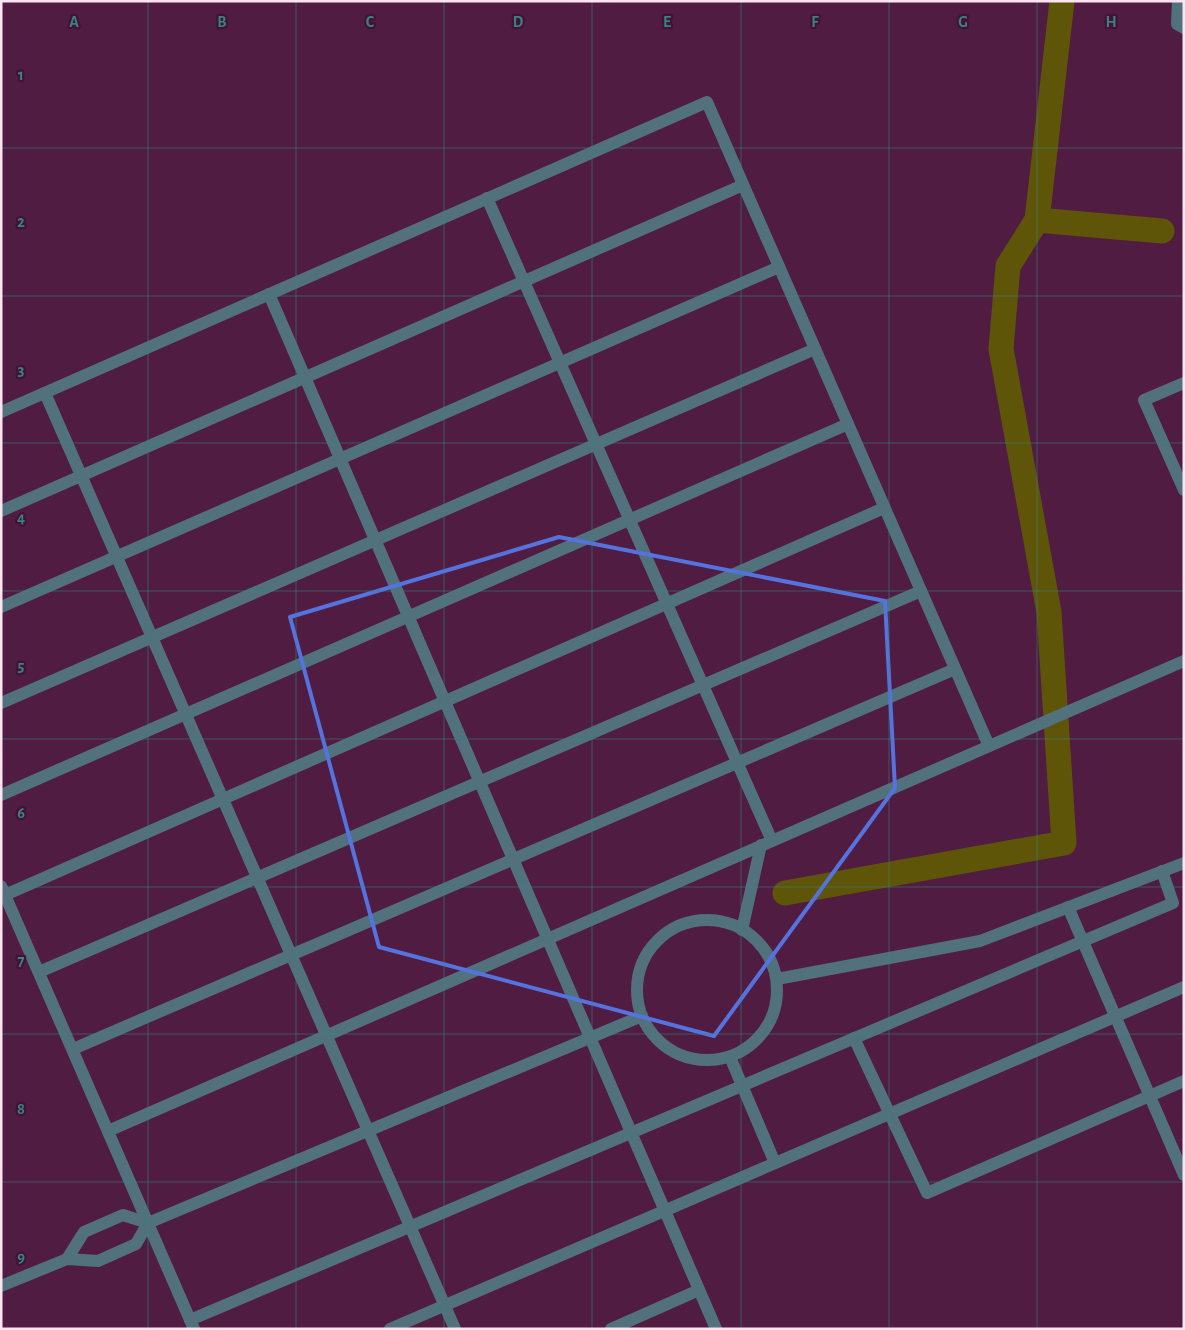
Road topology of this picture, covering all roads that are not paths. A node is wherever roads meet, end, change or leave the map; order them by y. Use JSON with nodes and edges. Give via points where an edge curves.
{"nodes":[{"id":1,"x":1178,"y":1,"type":"edge"},
{"id":2,"x":1184,"y":28,"type":"edge"},
{"id":3,"x":743,"y":185,"type":"junction"},
{"id":4,"x":487,"y":198,"type":"junction"},
{"id":5,"x":779,"y":267,"type":"junction"},
{"id":6,"x":524,"y":282,"type":"junction"},
{"id":7,"x":269,"y":294,"type":"junction"},
{"id":8,"x":815,"y":349,"type":"junction"},
{"id":9,"x":560,"y":362,"type":"junction"},
{"id":10,"x":305,"y":378,"type":"junction"},
{"id":11,"x":1184,"y":383,"type":"edge"},
{"id":12,"x":45,"y":393,"type":"junction"},
{"id":13,"x":1,"y":412,"type":"edge"},
{"id":14,"x":848,"y":424,"type":"junction"},
{"id":15,"x":596,"y":444,"type":"junction"},
{"id":16,"x":340,"y":458,"type":"junction"},
{"id":17,"x":1181,"y":475,"type":"edge"},
{"id":18,"x":82,"y":476,"type":"junction"},
{"id":19,"x":1184,"y":490,"type":"edge"},
{"id":20,"x":884,"y":508,"type":"junction"},
{"id":21,"x":1,"y":511,"type":"edge"},
{"id":22,"x":630,"y":520,"type":"junction"},
{"id":23,"x":375,"y":540,"type":"junction"},
{"id":24,"x":116,"y":556,"type":"junction"},
{"id":25,"x":921,"y":590,"type":"junction"},
{"id":26,"x":666,"y":604,"type":"junction"},
{"id":27,"x":1,"y":607,"type":"edge"},
{"id":28,"x":408,"y":617,"type":"junction"},
{"id":29,"x":152,"y":637,"type":"junction"},
{"id":30,"x":1184,"y":661,"type":"edge"},
{"id":31,"x":955,"y":669,"type":"junction"},
{"id":32,"x":703,"y":685,"type":"junction"},
{"id":33,"x":445,"y":701,"type":"junction"},
{"id":34,"x":1,"y":703,"type":"edge"},
{"id":35,"x":186,"y":714,"type":"junction"},
{"id":36,"x":988,"y":746,"type":"junction"},
{"id":37,"x":737,"y":763,"type":"junction"},
{"id":38,"x":479,"y":781,"type":"junction"},
{"id":39,"x":1,"y":795,"type":"edge"},
{"id":40,"x":224,"y":799,"type":"junction"},
{"id":41,"x":767,"y":843,"type":"junction"},
{"id":42,"x":513,"y":860,"type":"junction"},
{"id":43,"x":1184,"y":863,"type":"edge"},
{"id":44,"x":1162,"y":871,"type":"junction"},
{"id":45,"x":258,"y":878,"type":"junction"},
{"id":46,"x":3,"y":891,"type":"edge"},
{"id":47,"x":1068,"y":907,"type":"junction"},
{"id":48,"x":742,"y":930,"type":"junction"},
{"id":49,"x":547,"y":939,"type":"junction"},
{"id":50,"x":1082,"y":941,"type":"junction"},
{"id":51,"x":292,"y":955,"type":"junction"},
{"id":52,"x":39,"y":972,"type":"junction"},
{"id":53,"x":777,"y":978,"type":"junction"},
{"id":54,"x":1184,"y":987,"type":"edge"},
{"id":55,"x":642,"y":1016,"type":"junction"},
{"id":56,"x":1115,"y":1017,"type":"junction"},
{"id":57,"x":327,"y":1035,"type":"junction"},
{"id":58,"x":590,"y":1038,"type":"junction"},
{"id":59,"x":854,"y":1038,"type":"junction"},
{"id":60,"x":73,"y":1049,"type":"junction"},
{"id":61,"x":730,"y":1057,"type":"junction"},
{"id":62,"x":1184,"y":1081,"type":"edge"},
{"id":63,"x":742,"y":1086,"type":"junction"},
{"id":64,"x":1150,"y":1096,"type":"junction"},
{"id":65,"x":890,"y":1114,"type":"junction"},
{"id":66,"x":369,"y":1130,"type":"junction"},
{"id":67,"x":108,"y":1131,"type":"junction"},
{"id":68,"x":631,"y":1133,"type":"junction"},
{"id":69,"x":775,"y":1163,"type":"junction"},
{"id":70,"x":1184,"y":1175,"type":"edge"},
{"id":71,"x":665,"y":1211,"type":"junction"},
{"id":72,"x":148,"y":1223,"type":"junction"},
{"id":73,"x":411,"y":1226,"type":"junction"},
{"id":74,"x":67,"y":1258,"type":"junction"},
{"id":75,"x":1,"y":1286,"type":"edge"},
{"id":76,"x":699,"y":1290,"type":"junction"},
{"id":77,"x":445,"y":1305,"type":"junction"},
{"id":78,"x":192,"y":1324,"type":"edge"},
{"id":79,"x":390,"y":1329,"type":"edge"},
{"id":80,"x":455,"y":1329,"type":"edge"},
{"id":81,"x":611,"y":1329,"type":"edge"},
{"id":82,"x":716,"y":1329,"type":"edge"}],
"edges":[{"from":1,"to":2,"type":"lane","via":[[1177,24]]},
{"from":3,"to":4,"type":"lane","via":[[707,102]]},
{"from":3,"to":5,"type":"lane"},
{"from":3,"to":6,"type":"lane"},
{"from":4,"to":6,"type":"lane"},
{"from":4,"to":7,"type":"lane"},
{"from":5,"to":8,"type":"lane"},
{"from":5,"to":9,"type":"lane"},
{"from":6,"to":9,"type":"lane"},
{"from":6,"to":10,"type":"lane"},
{"from":7,"to":10,"type":"lane"},
{"from":7,"to":12,"type":"lane"},
{"from":8,"to":14,"type":"lane"},
{"from":8,"to":15,"type":"lane"},
{"from":9,"to":15,"type":"lane"},
{"from":9,"to":16,"type":"lane"},
{"from":10,"to":16,"type":"lane"},
{"from":10,"to":18,"type":"lane"},
{"from":11,"to":17,"type":"lane","via":[[1144,400]]},
{"from":12,"to":13,"type":"lane"},
{"from":12,"to":18,"type":"lane"},
{"from":14,"to":20,"type":"lane"},
{"from":14,"to":22,"type":"lane"},
{"from":15,"to":22,"type":"lane"},
{"from":15,"to":23,"type":"lane"},
{"from":16,"to":23,"type":"lane"},
{"from":16,"to":24,"type":"lane"},
{"from":17,"to":19,"type":"lane"},
{"from":18,"to":21,"type":"lane"},
{"from":18,"to":24,"type":"lane"},
{"from":20,"to":25,"type":"lane"},
{"from":20,"to":26,"type":"lane"},
{"from":22,"to":26,"type":"lane"},
{"from":22,"to":28,"type":"lane"},
{"from":23,"to":28,"type":"lane"},
{"from":23,"to":29,"type":"lane"},
{"from":24,"to":27,"type":"lane"},
{"from":24,"to":29,"type":"lane"},
{"from":25,"to":31,"type":"lane"},
{"from":25,"to":32,"type":"lane"},
{"from":26,"to":32,"type":"lane"},
{"from":26,"to":33,"type":"lane"},
{"from":28,"to":33,"type":"lane"},
{"from":28,"to":35,"type":"lane"},
{"from":29,"to":34,"type":"lane"},
{"from":29,"to":35,"type":"lane"},
{"from":30,"to":36,"type":"lane"},
{"from":31,"to":36,"type":"lane"},
{"from":31,"to":37,"type":"lane"},
{"from":32,"to":37,"type":"lane"},
{"from":32,"to":38,"type":"lane"},
{"from":33,"to":38,"type":"lane"},
{"from":33,"to":40,"type":"lane"},
{"from":35,"to":39,"type":"lane"},
{"from":35,"to":40,"type":"lane"},
{"from":36,"to":41,"type":"lane"},
{"from":37,"to":41,"type":"lane"},
{"from":37,"to":42,"type":"lane"},
{"from":38,"to":42,"type":"lane"},
{"from":38,"to":45,"type":"lane"},
{"from":40,"to":45,"type":"lane"},
{"from":40,"to":46,"type":"lane"},
{"from":41,"to":48,"type":"lane"},
{"from":41,"to":49,"type":"lane"},
{"from":42,"to":49,"type":"lane"},
{"from":42,"to":51,"type":"lane"},
{"from":43,"to":44,"type":"lane"},
{"from":44,"to":47,"type":"lane"},
{"from":44,"to":50,"type":"lane","via":[[1173,903]]},
{"from":45,"to":51,"type":"lane"},
{"from":45,"to":52,"type":"lane"},
{"from":46,"to":52,"type":"lane"},
{"from":47,"to":50,"type":"lane"},
{"from":47,"to":53,"type":"lane","via":[[980,941]]},
{"from":48,"to":53,"type":"lane","via":[[758,942],[770,959]]},
{"from":48,"to":55,"type":"lane","via":[[722,922],[700,920],[661,937],[647,954],[639,974],[637,995]]},
{"from":49,"to":57,"type":"lane"},
{"from":49,"to":58,"type":"lane"},
{"from":50,"to":56,"type":"lane"},
{"from":50,"to":59,"type":"lane"},
{"from":51,"to":57,"type":"lane"},
{"from":51,"to":60,"type":"lane"},
{"from":52,"to":60,"type":"lane"},
{"from":53,"to":61,"type":"lane","via":[[777,999],[772,1018],[762,1035]]},
{"from":54,"to":56,"type":"lane"},
{"from":55,"to":58,"type":"lane"},
{"from":55,"to":61,"type":"lane","via":[[652,1035],[668,1049],[688,1058]]},
{"from":56,"to":64,"type":"lane"},
{"from":56,"to":65,"type":"lane"},
{"from":57,"to":66,"type":"lane"},
{"from":57,"to":67,"type":"lane"},
{"from":58,"to":66,"type":"lane"},
{"from":58,"to":68,"type":"lane"},
{"from":59,"to":63,"type":"lane"},
{"from":59,"to":65,"type":"lane"},
{"from":60,"to":67,"type":"lane"},
{"from":61,"to":63,"type":"lane"},
{"from":62,"to":64,"type":"lane"},
{"from":63,"to":68,"type":"lane"},
{"from":63,"to":69,"type":"lane"},
{"from":64,"to":65,"type":"lane","via":[[927,1193]]},
{"from":64,"to":70,"type":"lane"},
{"from":65,"to":69,"type":"lane"},
{"from":66,"to":72,"type":"lane"},
{"from":66,"to":73,"type":"lane"},
{"from":67,"to":72,"type":"lane"},
{"from":68,"to":71,"type":"lane"},
{"from":68,"to":73,"type":"lane"},
{"from":69,"to":71,"type":"lane"},
{"from":71,"to":76,"type":"lane"},
{"from":71,"to":77,"type":"lane"},
{"from":72,"to":74,"type":"lane","via":[[136,1244],[98,1261]]},
{"from":72,"to":74,"type":"lane","via":[[123,1215],[84,1232]]},
{"from":72,"to":78,"type":"lane"},
{"from":73,"to":77,"type":"lane"},
{"from":73,"to":78,"type":"lane"},
{"from":74,"to":75,"type":"lane"},
{"from":76,"to":81,"type":"lane"},
{"from":76,"to":82,"type":"lane"},
{"from":77,"to":79,"type":"lane"},
{"from":77,"to":80,"type":"lane"}]}
